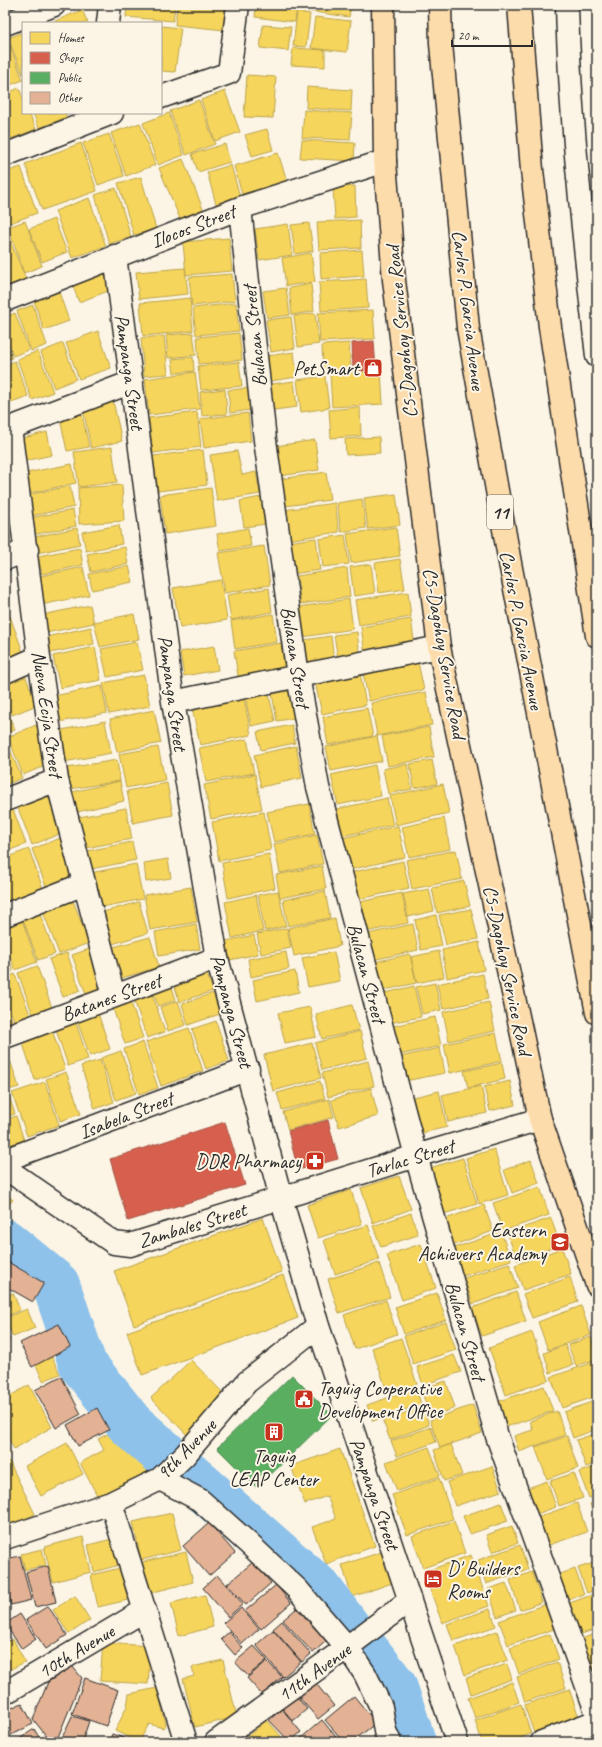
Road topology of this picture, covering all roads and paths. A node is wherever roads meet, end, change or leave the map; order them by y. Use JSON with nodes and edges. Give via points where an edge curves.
{"nodes":[{"id":1,"x":54,"y":5,"type":"edge"},
{"id":2,"x":110,"y":5,"type":"edge"},
{"id":3,"x":238,"y":5,"type":"edge"},
{"id":4,"x":383,"y":5,"type":"edge"},
{"id":5,"x":440,"y":5,"type":"edge"},
{"id":6,"x":519,"y":5,"type":"edge"},
{"id":7,"x":567,"y":5,"type":"edge"},
{"id":8,"x":108,"y":22,"type":"edge"},
{"id":9,"x":5,"y":24,"type":"edge"},
{"id":10,"x":162,"y":96,"type":"edge"},
{"id":11,"x":105,"y":114,"type":"edge"},
{"id":12,"x":5,"y":155,"type":"edge"},
{"id":13,"x":385,"y":161,"type":"junction"},
{"id":14,"x":240,"y":208,"type":"junction"},
{"id":15,"x":115,"y":256,"type":"junction"},
{"id":16,"x":5,"y":300,"type":"edge"},
{"id":17,"x":597,"y":356,"type":"edge"},
{"id":18,"x":132,"y":382,"type":"junction"},
{"id":19,"x":8,"y":428,"type":"edge"},
{"id":20,"x":27,"y":550,"type":"junction"},
{"id":21,"x":5,"y":558,"type":"edge"},
{"id":22,"x":597,"y":636,"type":"edge"},
{"id":23,"x":430,"y":649,"type":"junction"},
{"id":24,"x":39,"y":658,"type":"junction"},
{"id":25,"x":5,"y":672,"type":"edge"},
{"id":26,"x":298,"y":676,"type":"junction"},
{"id":27,"x":173,"y":702,"type":"junction"},
{"id":28,"x":57,"y":780,"type":"junction"},
{"id":29,"x":5,"y":800,"type":"edge"},
{"id":30,"x":84,"y":884,"type":"junction"},
{"id":31,"x":5,"y":915,"type":"edge"},
{"id":32,"x":217,"y":958,"type":"junction"},
{"id":33,"x":114,"y":996,"type":"junction"},
{"id":34,"x":597,"y":1013,"type":"edge"},
{"id":35,"x":5,"y":1037,"type":"edge"},
{"id":36,"x":248,"y":1069,"type":"junction"},
{"id":37,"x":540,"y":1119,"type":"junction"},
{"id":38,"x":416,"y":1156,"type":"junction"},
{"id":39,"x":5,"y":1160,"type":"edge"},
{"id":40,"x":5,"y":1168,"type":"edge"},
{"id":41,"x":280,"y":1198,"type":"junction"},
{"id":42,"x":597,"y":1285,"type":"edge"},
{"id":43,"x":318,"y":1326,"type":"junction"},
{"id":44,"x":164,"y":1475,"type":"junction"},
{"id":45,"x":111,"y":1504,"type":"junction"},
{"id":46,"x":5,"y":1538,"type":"edge"},
{"id":47,"x":410,"y":1600,"type":"junction"},
{"id":48,"x":145,"y":1610,"type":"junction"},
{"id":49,"x":347,"y":1648,"type":"junction"},
{"id":50,"x":5,"y":1691,"type":"edge"},
{"id":51,"x":597,"y":1714,"type":"edge"},
{"id":52,"x":597,"y":1721,"type":"edge"},
{"id":53,"x":382,"y":1738,"type":"edge"},
{"id":54,"x":186,"y":1742,"type":"edge"},
{"id":55,"x":216,"y":1742,"type":"edge"},
{"id":56,"x":457,"y":1742,"type":"edge"},
{"id":57,"x":542,"y":1742,"type":"edge"}],
"edges":[{"from":1,"to":9,"type":"street"},
{"from":2,"to":8,"type":"street"},
{"from":3,"to":10,"type":"street","via":[[229,73]]},
{"from":4,"to":13,"type":"main road","name":"C5-Dagohoy Service Road"},
{"from":5,"to":34,"type":"main road","name":"Carlos P. Garcia Avenue","number":"11","via":[[441,44],[468,328],[510,563]]},
{"from":6,"to":22,"type":"main road","via":[[532,170],[550,327]]},
{"from":7,"to":17,"type":"street","via":[[568,54],[581,215]]},
{"from":11,"to":12,"type":"street"},
{"from":13,"to":14,"type":"street","name":"Ilocos Street"},
{"from":13,"to":23,"type":"main road","name":"C5-Dagohoy Service Road"},
{"from":14,"to":15,"type":"street","name":"Ilocos Street"},
{"from":14,"to":26,"type":"street","name":"Bulacan Street","via":[[264,440]]},
{"from":15,"to":16,"type":"street","name":"Ilocos Street"},
{"from":15,"to":18,"type":"street","name":"Pampanga Street"},
{"from":18,"to":19,"type":"street"},
{"from":18,"to":27,"type":"street","name":"Pampanga Street"},
{"from":19,"to":20,"type":"street","name":"Nueva Ecija Street"},
{"from":20,"to":21,"type":"street"},
{"from":20,"to":24,"type":"street","name":"Nueva Ecija Street"},
{"from":23,"to":26,"type":"street"},
{"from":23,"to":37,"type":"main road","name":"C5-Dagohoy Service Road"},
{"from":24,"to":25,"type":"street"},
{"from":24,"to":28,"type":"street","name":"Nueva Ecija Street"},
{"from":26,"to":27,"type":"street"},
{"from":26,"to":38,"type":"street","name":"Bulacan Street","via":[[318,787]]},
{"from":27,"to":32,"type":"street","name":"Pampanga Street"},
{"from":28,"to":29,"type":"street"},
{"from":28,"to":30,"type":"street","name":"Nueva Ecija Street"},
{"from":30,"to":31,"type":"street"},
{"from":30,"to":33,"type":"street","name":"Nueva Ecija Street"},
{"from":32,"to":33,"type":"street","name":"Batanes Street"},
{"from":32,"to":36,"type":"street","name":"Pampanga Street"},
{"from":33,"to":35,"type":"street","name":"Batanes Street"},
{"from":36,"to":39,"type":"street","name":"Isabela Street"},
{"from":36,"to":41,"type":"street","name":"Pampanga Street"},
{"from":37,"to":38,"type":"street","name":"Tarlac Street"},
{"from":37,"to":42,"type":"main road","name":"C5-Dagohoy Service Road"},
{"from":38,"to":41,"type":"street","name":"Tarlac Street"},
{"from":38,"to":51,"type":"street","name":"Bulacan Street","via":[[497,1436]]},
{"from":40,"to":41,"type":"street","name":"Zambales Street","via":[[114,1243],[130,1245]]},
{"from":41,"to":43,"type":"street","name":"Pampanga Street"},
{"from":43,"to":44,"type":"street","name":"9th Avenue","via":[[247,1382],[185,1455]]},
{"from":43,"to":47,"type":"street","name":"Pampanga Street"},
{"from":44,"to":45,"type":"street","name":"9th Avenue"},
{"from":44,"to":49,"type":"street","via":[[200,1500],[297,1589]]},
{"from":45,"to":46,"type":"street","name":"9th Avenue"},
{"from":45,"to":48,"type":"street"},
{"from":47,"to":49,"type":"street","name":"11th Avenue"},
{"from":47,"to":56,"type":"street","name":"Pampanga Street"},
{"from":48,"to":50,"type":"street","name":"10th Avenue"},
{"from":48,"to":54,"type":"street"},
{"from":49,"to":53,"type":"street","via":[[365,1674],[381,1707]]},
{"from":49,"to":55,"type":"street","name":"11th Avenue"},
{"from":52,"to":57,"type":"street"}]}
